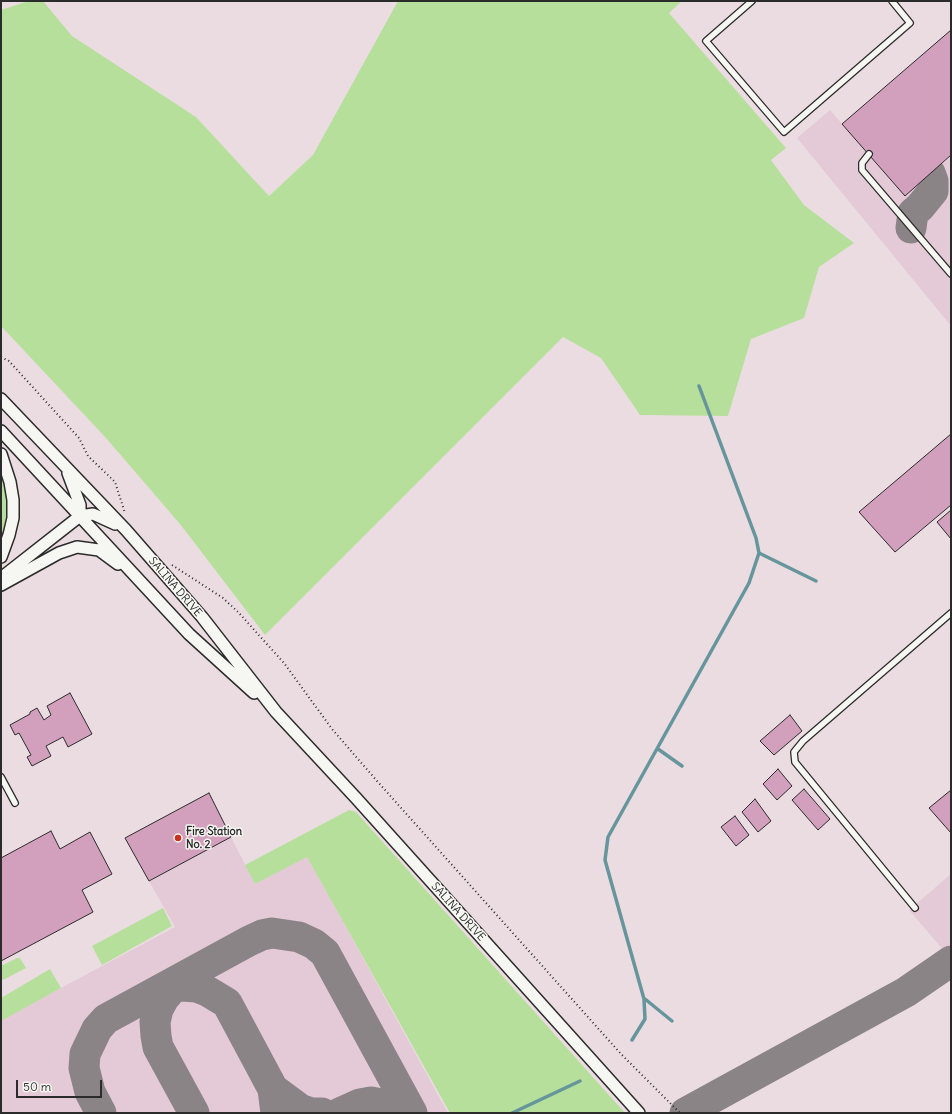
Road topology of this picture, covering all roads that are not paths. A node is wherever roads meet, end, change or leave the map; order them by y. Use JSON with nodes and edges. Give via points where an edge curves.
{"nodes":[{"id":1,"x":752,"y":1,"type":"edge"},
{"id":2,"x":892,"y":1,"type":"edge"},
{"id":3,"x":869,"y":154,"type":"dead end"},
{"id":4,"x":951,"y":274,"type":"edge"},
{"id":5,"x":1,"y":399,"type":"edge"},
{"id":6,"x":1,"y":432,"type":"edge"},
{"id":7,"x":1,"y":454,"type":"edge"},
{"id":8,"x":67,"y":469,"type":"junction"},
{"id":9,"x":80,"y":516,"type":"junction"},
{"id":10,"x":126,"y":530,"type":"junction"},
{"id":11,"x":1,"y":557,"type":"edge"},
{"id":12,"x":135,"y":576,"type":"junction"},
{"id":13,"x":1,"y":578,"type":"edge"},
{"id":14,"x":1,"y":585,"type":"edge"},
{"id":15,"x":951,"y":613,"type":"edge"},
{"id":16,"x":276,"y":712,"type":"junction"},
{"id":17,"x":1,"y":777,"type":"edge"},
{"id":18,"x":15,"y":803,"type":"dead end"},
{"id":19,"x":915,"y":908,"type":"dead end"},
{"id":20,"x":639,"y":1113,"type":"edge"}],
"edges":[{"from":1,"to":2,"type":"lane","via":[[706,41],[784,132],[910,22]]},
{"from":3,"to":4,"type":"lane","via":[[862,163],[862,170]]},
{"from":5,"to":8,"type":"street","name":"SALINA DRIVE"},
{"from":6,"to":9,"type":"street","name":"SALINA DRIVE"},
{"from":7,"to":11,"type":"street","via":[[13,500],[13,518]]},
{"from":8,"to":9,"type":"street","name":"SALINA DRIVE","via":[[80,504]]},
{"from":8,"to":10,"type":"street","name":"SALINA DRIVE"},
{"from":9,"to":10,"type":"street","via":[[93,514]]},
{"from":9,"to":12,"type":"street","name":"SALINA DRIVE"},
{"from":9,"to":13,"type":"street"},
{"from":10,"to":16,"type":"street","name":"SALINA DRIVE","via":[[202,617]]},
{"from":12,"to":14,"type":"street","name":"SALINA DRIVE","via":[[99,550],[78,547],[58,553]]},
{"from":12,"to":16,"type":"street","name":"SALINA DRIVE","via":[[189,634]]},
{"from":15,"to":19,"type":"lane","via":[[803,741],[794,752],[795,762]]},
{"from":16,"to":20,"type":"street","name":"SALINA DRIVE"},
{"from":17,"to":18,"type":"lane"}]}
